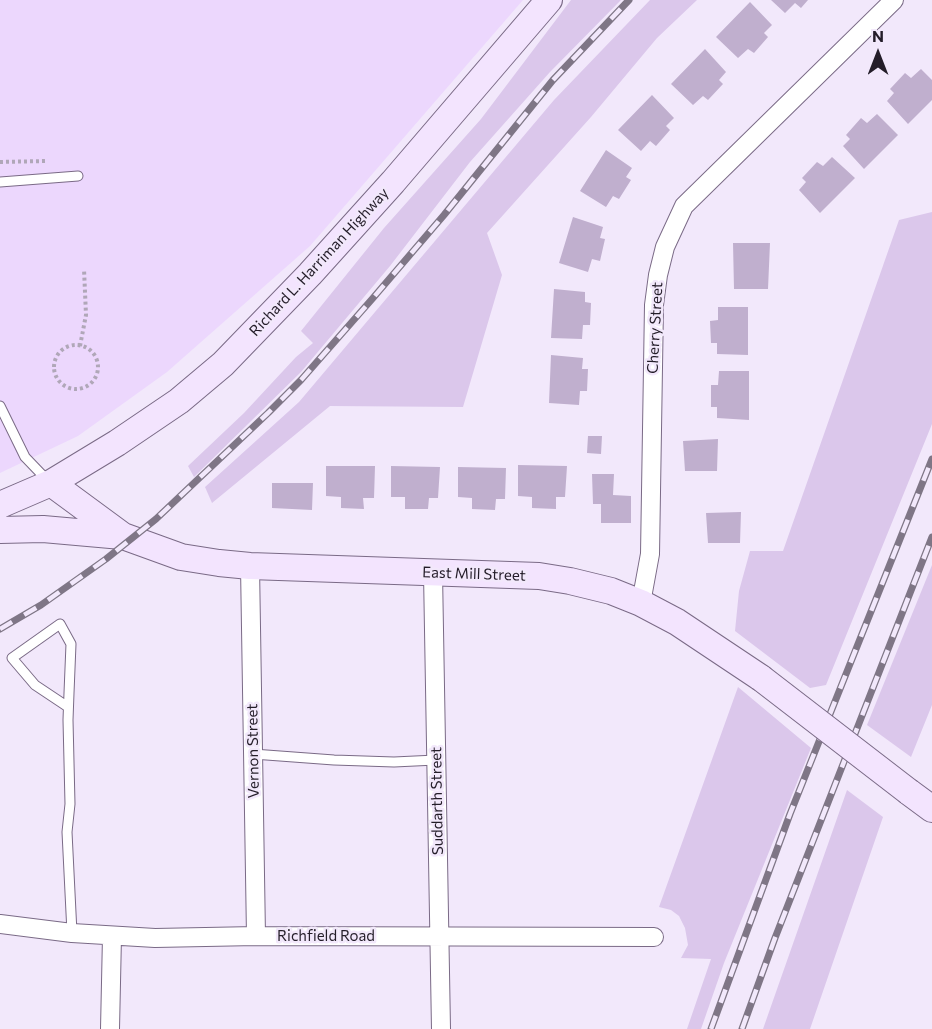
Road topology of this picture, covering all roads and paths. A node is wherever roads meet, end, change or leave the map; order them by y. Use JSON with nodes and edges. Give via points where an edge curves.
{"nodes":[{"id":1,"x":549,"y":0,"type":"edge"},
{"id":2,"x":894,"y":0,"type":"edge"},
{"id":3,"x":47,"y":161,"type":"dead end"},
{"id":4,"x":0,"y":162,"type":"edge"},
{"id":5,"x":78,"y":176,"type":"dead end"},
{"id":6,"x":0,"y":182,"type":"edge"},
{"id":7,"x":84,"y":269,"type":"dead end"},
{"id":8,"x":80,"y":346,"type":"junction"},
{"id":9,"x":0,"y":406,"type":"edge"},
{"id":10,"x":51,"y":483,"type":"junction"},
{"id":11,"x":0,"y":506,"type":"edge"},
{"id":12,"x":0,"y":530,"type":"edge"},
{"id":13,"x":123,"y":536,"type":"junction"},
{"id":14,"x":250,"y":566,"type":"junction"},
{"id":15,"x":433,"y":573,"type":"junction"},
{"id":16,"x":641,"y":603,"type":"junction"},
{"id":17,"x":68,"y":707,"type":"junction"},
{"id":18,"x":253,"y":754,"type":"junction"},
{"id":19,"x":436,"y":760,"type":"junction"},
{"id":20,"x":932,"y":809,"type":"edge"},
{"id":21,"x":0,"y":924,"type":"edge"},
{"id":22,"x":72,"y":933,"type":"junction"},
{"id":23,"x":112,"y":936,"type":"junction"},
{"id":24,"x":256,"y":936,"type":"junction"},
{"id":25,"x":440,"y":937,"type":"junction"},
{"id":26,"x":654,"y":938,"type":"dead end"},
{"id":27,"x":110,"y":1029,"type":"edge"},
{"id":28,"x":441,"y":1029,"type":"edge"}],
"edges":[{"from":1,"to":10,"type":"street","name":"Richard L. Harriman Highway","via":[[363,215],[223,364],[180,401]]},
{"from":2,"to":16,"type":"street","name":"Cherry Street","via":[[684,206],[665,247],[654,305],[650,554]]},
{"from":3,"to":4,"type":"path"},
{"from":5,"to":6,"type":"lane"},
{"from":7,"to":8,"type":"path","via":[[86,315]]},
{"from":8,"to":8,"type":"path","via":[[67,348],[55,364],[60,383],[72,389],[87,387],[97,375],[93,354]]},
{"from":9,"to":10,"type":"lane","via":[[25,457]]},
{"from":10,"to":11,"type":"street"},
{"from":10,"to":13,"type":"street","name":"East Mill Street"},
{"from":12,"to":13,"type":"street","via":[[43,529]]},
{"from":13,"to":14,"type":"street","name":"East Mill Street","via":[[181,557]]},
{"from":14,"to":15,"type":"street","name":"East Mill Street"},
{"from":14,"to":18,"type":"street","name":"Vernon Street"},
{"from":15,"to":16,"type":"street","name":"East Mill Street","via":[[549,578],[611,591]]},
{"from":15,"to":19,"type":"street","name":"Suddarth Street"},
{"from":16,"to":20,"type":"street","name":"East Mill Street","bridge":true,"via":[[761,678]]},
{"from":17,"to":17,"type":"lane","via":[[71,645],[60,624],[12,657],[35,685]]},
{"from":17,"to":22,"type":"lane","via":[[67,832]]},
{"from":18,"to":19,"type":"lane","via":[[346,761]]},
{"from":18,"to":24,"type":"street","name":"Vernon Street"},
{"from":19,"to":25,"type":"street","name":"Suddarth Street"},
{"from":21,"to":22,"type":"street","name":"Richfield Road"},
{"from":22,"to":23,"type":"street","name":"Richfield Road"},
{"from":23,"to":24,"type":"street","name":"Richfield Road"},
{"from":23,"to":27,"type":"street"},
{"from":24,"to":25,"type":"street","name":"Richfield Road"},
{"from":25,"to":26,"type":"street","name":"Richfield Road"},
{"from":25,"to":28,"type":"street","name":"Suddarth Street"}]}
